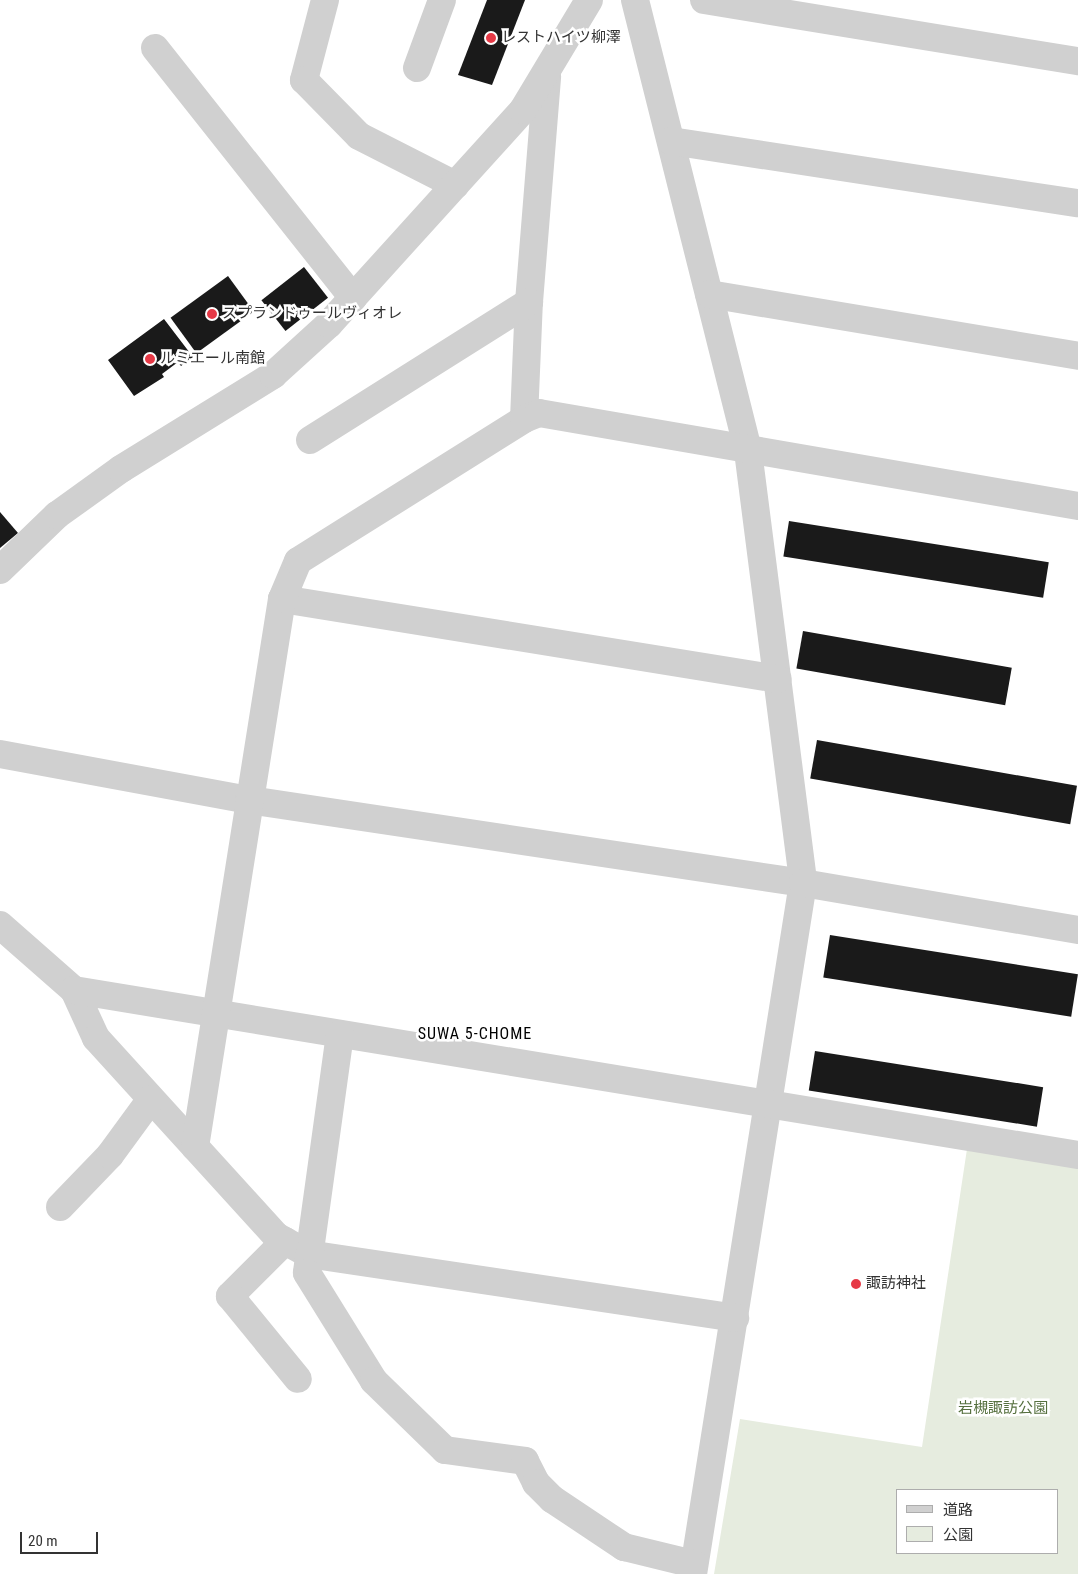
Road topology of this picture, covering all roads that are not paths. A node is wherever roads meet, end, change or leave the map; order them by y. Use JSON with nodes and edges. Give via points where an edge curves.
{"nodes":[{"id":1,"x":325,"y":0,"type":"edge"},
{"id":2,"x":442,"y":0,"type":"edge"},
{"id":3,"x":589,"y":0,"type":"edge"},
{"id":4,"x":635,"y":0,"type":"edge"},
{"id":5,"x":704,"y":0,"type":"edge"},
{"id":6,"x":155,"y":48,"type":"dead end"},
{"id":7,"x":1078,"y":61,"type":"edge"},
{"id":8,"x":417,"y":68,"type":"dead end"},
{"id":9,"x":548,"y":72,"type":"junction"},
{"id":10,"x":671,"y":141,"type":"junction"},
{"id":11,"x":455,"y":185,"type":"junction"},
{"id":12,"x":1078,"y":203,"type":"edge"},
{"id":13,"x":709,"y":294,"type":"junction"},
{"id":14,"x":353,"y":298,"type":"junction"},
{"id":15,"x":529,"y":302,"type":"junction"},
{"id":16,"x":1078,"y":356,"type":"edge"},
{"id":17,"x":524,"y":420,"type":"junction"},
{"id":18,"x":310,"y":440,"type":"dead end"},
{"id":19,"x":748,"y":451,"type":"junction"},
{"id":20,"x":1078,"y":506,"type":"edge"},
{"id":21,"x":0,"y":570,"type":"edge"},
{"id":22,"x":282,"y":599,"type":"junction"},
{"id":23,"x":778,"y":679,"type":"junction"},
{"id":24,"x":0,"y":754,"type":"edge"},
{"id":25,"x":249,"y":800,"type":"junction"},
{"id":26,"x":802,"y":883,"type":"junction"},
{"id":27,"x":0,"y":925,"type":"edge"},
{"id":28,"x":1078,"y":930,"type":"edge"},
{"id":29,"x":74,"y":990,"type":"junction"},
{"id":30,"x":214,"y":1013,"type":"junction"},
{"id":31,"x":340,"y":1034,"type":"junction"},
{"id":32,"x":151,"y":1099,"type":"junction"},
{"id":33,"x":770,"y":1103,"type":"junction"},
{"id":34,"x":195,"y":1146,"type":"junction"},
{"id":35,"x":1078,"y":1155,"type":"edge"},
{"id":36,"x":60,"y":1207,"type":"dead end"},
{"id":37,"x":285,"y":1241,"type":"junction"},
{"id":38,"x":308,"y":1254,"type":"junction"},
{"id":39,"x":735,"y":1318,"type":"junction"},
{"id":40,"x":298,"y":1379,"type":"dead end"},
{"id":41,"x":694,"y":1569,"type":"edge"}],
"edges":[{"from":1,"to":11,"type":"street","via":[[304,80],[359,136]]},
{"from":2,"to":8,"type":"street"},
{"from":3,"to":9,"type":"street"},
{"from":4,"to":10,"type":"street"},
{"from":5,"to":7,"type":"street"},
{"from":6,"to":14,"type":"street"},
{"from":9,"to":11,"type":"street","via":[[523,110]]},
{"from":9,"to":15,"type":"street"},
{"from":10,"to":12,"type":"street"},
{"from":10,"to":13,"type":"street"},
{"from":11,"to":14,"type":"street"},
{"from":13,"to":16,"type":"street"},
{"from":13,"to":19,"type":"street"},
{"from":14,"to":21,"type":"street","via":[[273,375],[121,469],[57,514]]},
{"from":15,"to":17,"type":"street"},
{"from":15,"to":18,"type":"street"},
{"from":17,"to":19,"type":"street","via":[[539,413]]},
{"from":17,"to":22,"type":"street","via":[[298,561]]},
{"from":19,"to":20,"type":"street"},
{"from":19,"to":23,"type":"street"},
{"from":22,"to":23,"type":"street"},
{"from":22,"to":25,"type":"street"},
{"from":23,"to":26,"type":"street"},
{"from":24,"to":25,"type":"street"},
{"from":25,"to":26,"type":"street"},
{"from":25,"to":30,"type":"street"},
{"from":26,"to":28,"type":"street"},
{"from":26,"to":33,"type":"street"},
{"from":27,"to":29,"type":"street"},
{"from":29,"to":30,"type":"street"},
{"from":29,"to":32,"type":"street","via":[[96,1038]]},
{"from":30,"to":31,"type":"street"},
{"from":30,"to":34,"type":"street"},
{"from":31,"to":33,"type":"street"},
{"from":31,"to":38,"type":"street"},
{"from":32,"to":34,"type":"street"},
{"from":32,"to":36,"type":"street","via":[[110,1155]]},
{"from":33,"to":35,"type":"street"},
{"from":33,"to":39,"type":"street"},
{"from":34,"to":37,"type":"street","via":[[276,1236]]},
{"from":37,"to":38,"type":"street"},
{"from":37,"to":40,"type":"street","via":[[230,1296]]},
{"from":38,"to":39,"type":"street"},
{"from":38,"to":41,"type":"street","via":[[307,1273],[374,1381],[445,1450],[525,1461],[536,1483],[552,1499],[624,1547]]},
{"from":39,"to":41,"type":"street"}]}
